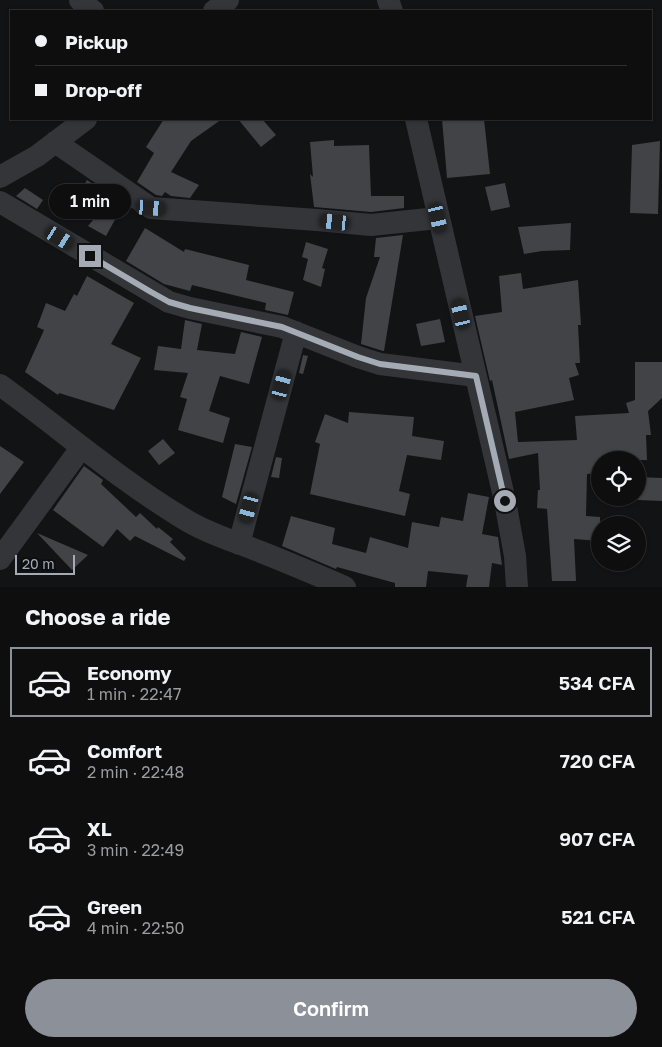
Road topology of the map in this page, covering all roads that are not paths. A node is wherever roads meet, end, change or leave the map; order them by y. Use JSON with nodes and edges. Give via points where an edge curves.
{"nodes":[{"id":1,"x":80,"y":0,"type":"edge"},
{"id":2,"x":228,"y":0,"type":"edge"},
{"id":3,"x":92,"y":10,"type":"edge"},
{"id":4,"x":215,"y":10,"type":"edge"},
{"id":5,"x":85,"y":120,"type":"edge"},
{"id":6,"x":416,"y":120,"type":"edge"},
{"id":7,"x":55,"y":142,"type":"junction"},
{"id":8,"x":0,"y":177,"type":"edge"},
{"id":9,"x":0,"y":202,"type":"edge"},
{"id":10,"x":438,"y":218,"type":"junction"},
{"id":11,"x":296,"y":332,"type":"junction"},
{"id":12,"x":476,"y":376,"type":"junction"},
{"id":13,"x":0,"y":385,"type":"edge"},
{"id":14,"x":81,"y":448,"type":"junction"},
{"id":15,"x":239,"y":544,"type":"junction"},
{"id":16,"x":0,"y":559,"type":"edge"},
{"id":17,"x":345,"y":587,"type":"edge"},
{"id":18,"x":517,"y":587,"type":"edge"}],
"edges":[{"from":1,"to":3,"type":"street"},
{"from":2,"to":4,"type":"street"},
{"from":5,"to":7,"type":"street"},
{"from":6,"to":10,"type":"street"},
{"from":7,"to":8,"type":"street"},
{"from":7,"to":10,"type":"street","via":[[151,208],[371,226]]},
{"from":9,"to":11,"type":"street","via":[[169,302]]},
{"from":10,"to":12,"type":"street"},
{"from":11,"to":12,"type":"street","via":[[380,364]]},
{"from":11,"to":15,"type":"street"},
{"from":12,"to":18,"type":"street","via":[[505,501]]},
{"from":13,"to":14,"type":"street"},
{"from":14,"to":15,"type":"street","via":[[182,518]]},
{"from":14,"to":16,"type":"street"},
{"from":15,"to":17,"type":"street"}]}
